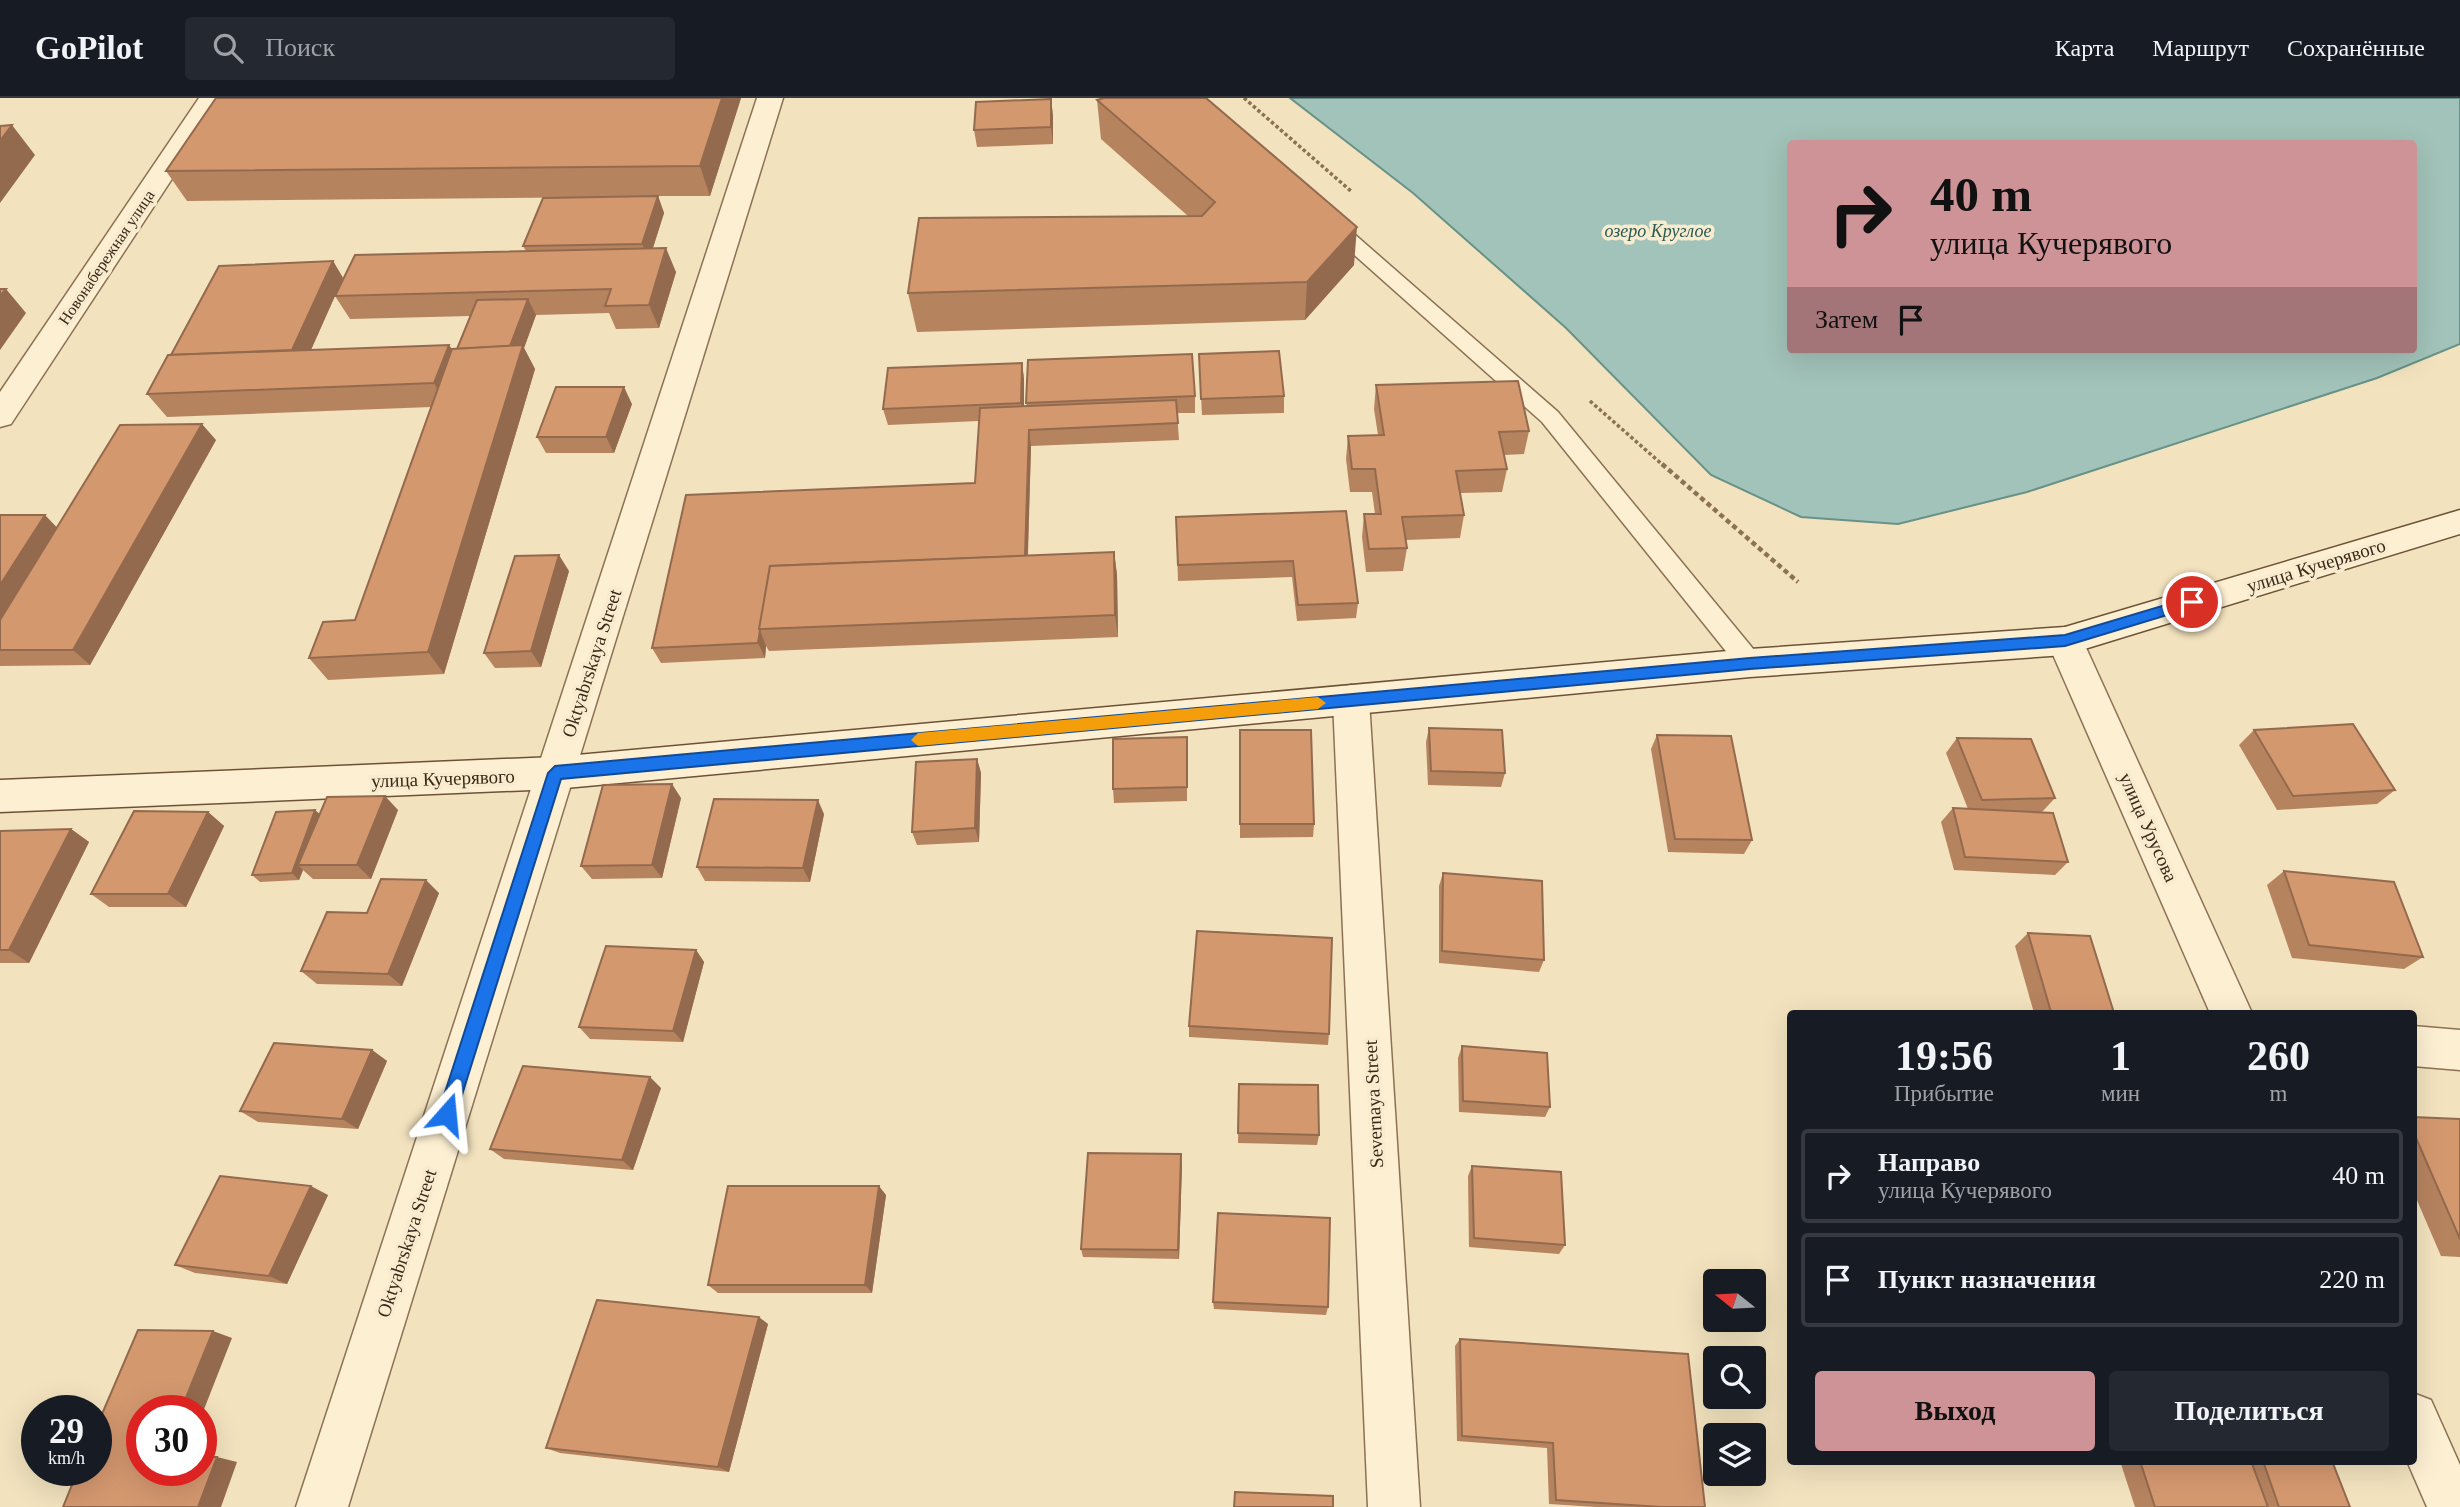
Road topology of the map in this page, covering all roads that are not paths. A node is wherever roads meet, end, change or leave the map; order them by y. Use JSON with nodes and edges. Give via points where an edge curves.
{"nodes":[{"id":1,"x":212,"y":98,"type":"edge"},
{"id":2,"x":770,"y":98,"type":"edge"},
{"id":3,"x":1312,"y":207,"type":"edge"},
{"id":4,"x":0,"y":416,"type":"edge"},
{"id":5,"x":2460,"y":522,"type":"edge"},
{"id":6,"x":2065,"y":641,"type":"junction"},
{"id":7,"x":1750,"y":663,"type":"junction"},
{"id":8,"x":1351,"y":700,"type":"junction"},
{"id":9,"x":555,"y":773,"type":"junction"},
{"id":10,"x":0,"y":796,"type":"edge"},
{"id":11,"x":2230,"y":1010,"type":"edge"},
{"id":12,"x":2417,"y":1046,"type":"edge"},
{"id":13,"x":2460,"y":1050,"type":"edge"},
{"id":14,"x":2417,"y":1427,"type":"edge"},
{"id":15,"x":321,"y":1507,"type":"edge"},
{"id":16,"x":1394,"y":1507,"type":"edge"},
{"id":17,"x":2453,"y":1507,"type":"edge"}],
"edges":[{"from":1,"to":4,"type":"street","name":"Новонабережная улица"},
{"from":2,"to":9,"type":"street","name":"Oktyabrskaya Street"},
{"from":3,"to":7,"type":"lane","via":[[1550,417]]},
{"from":5,"to":6,"type":"street","name":"улица Кучерявого"},
{"from":6,"to":7,"type":"street","name":"улица Кучерявого"},
{"from":6,"to":11,"type":"street","name":"улица Урусова"},
{"from":7,"to":8,"type":"street","name":"улица Кучерявого"},
{"from":8,"to":9,"type":"street","name":"улица Кучерявого"},
{"from":8,"to":16,"type":"street","name":"Severnaya Street"},
{"from":9,"to":10,"type":"street","name":"улица Кучерявого"},
{"from":9,"to":15,"type":"street","name":"Oktyabrskaya Street"},
{"from":12,"to":13,"type":"street"},
{"from":14,"to":17,"type":"street"}]}
